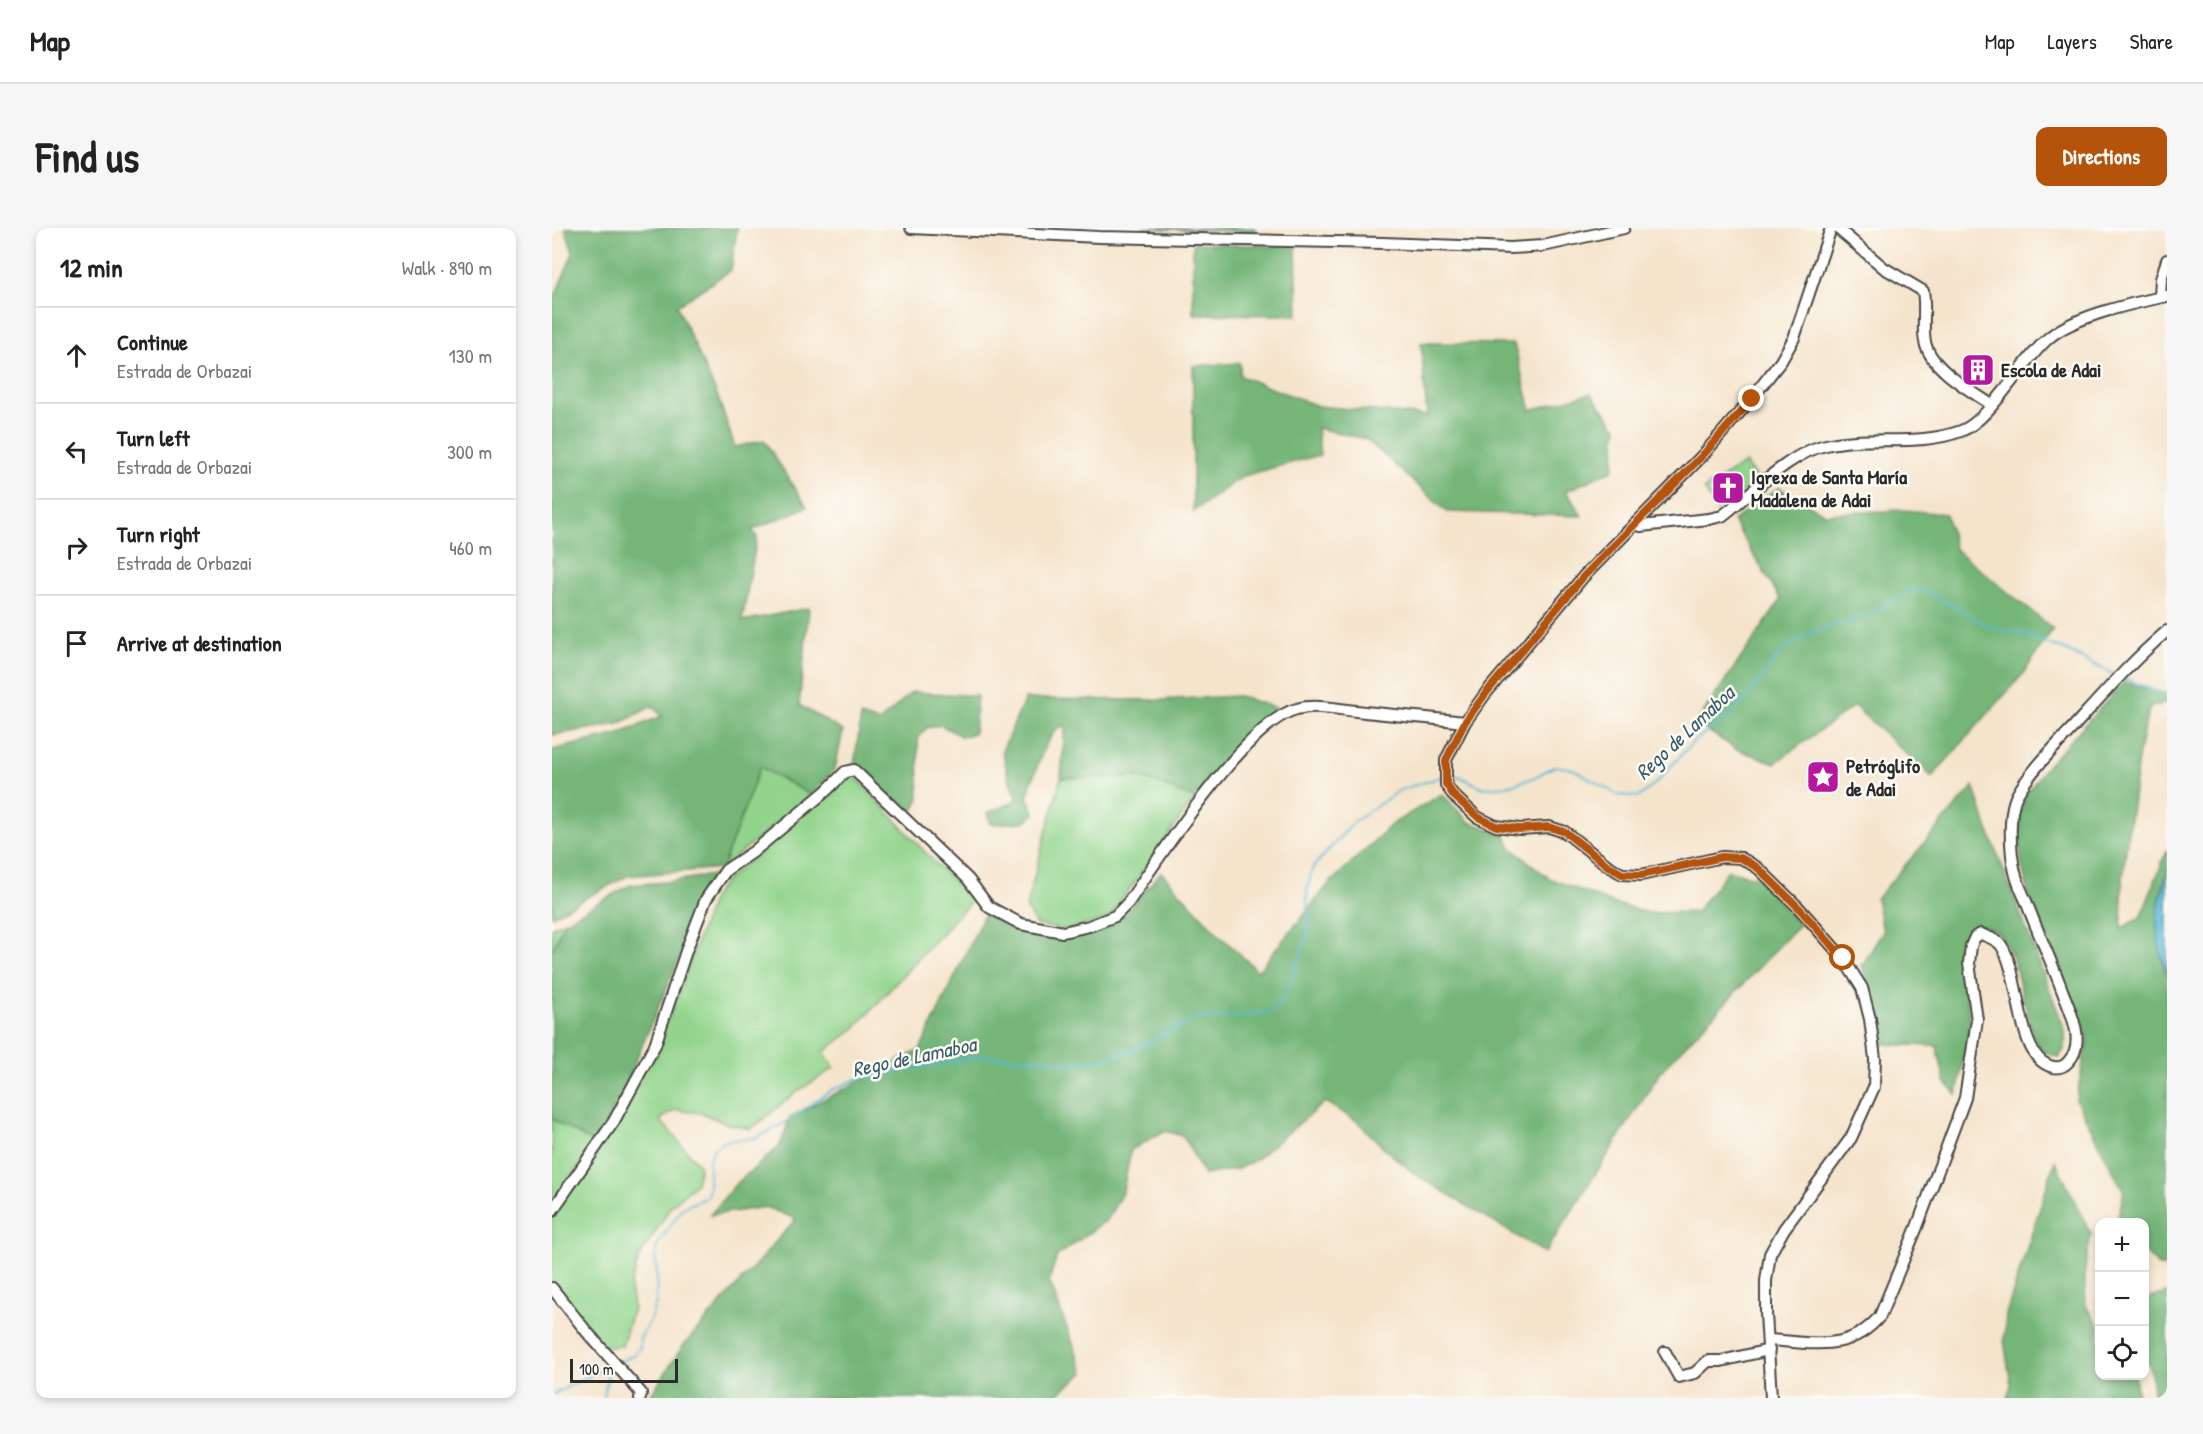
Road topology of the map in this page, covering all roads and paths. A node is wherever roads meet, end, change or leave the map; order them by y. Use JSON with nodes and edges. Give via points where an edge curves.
{"nodes":[{"id":1,"x":911,"y":228,"type":"edge"},
{"id":2,"x":1624,"y":228,"type":"edge"},
{"id":3,"x":1831,"y":228,"type":"edge"},
{"id":4,"x":1837,"y":228,"type":"edge"},
{"id":5,"x":2167,"y":260,"type":"edge"},
{"id":6,"x":2164,"y":297,"type":"edge"},
{"id":7,"x":1992,"y":405,"type":"junction"},
{"id":8,"x":1644,"y":515,"type":"junction"},
{"id":9,"x":1635,"y":524,"type":"junction"},
{"id":10,"x":1652,"y":525,"type":"junction"},
{"id":11,"x":2167,"y":631,"type":"edge"},
{"id":12,"x":1465,"y":722,"type":"junction"},
{"id":13,"x":552,"y":1210,"type":"edge"},
{"id":14,"x":552,"y":1288,"type":"edge"},
{"id":15,"x":1768,"y":1345,"type":"junction"},
{"id":16,"x":1665,"y":1352,"type":"dead end"},
{"id":17,"x":640,"y":1398,"type":"edge"},
{"id":18,"x":1772,"y":1398,"type":"edge"}],
"edges":[{"from":1,"to":2,"type":"street","via":[[1511,248],[1543,246]]},
{"from":3,"to":8,"type":"street","via":[[1794,338],[1780,361],[1703,455]]},
{"from":4,"to":7,"type":"street","via":[[1884,268],[1923,291],[1925,342],[1930,356]]},
{"from":5,"to":6,"type":"street","via":[[2161,279]]},
{"from":6,"to":7,"type":"street","via":[[2069,324],[2026,361]]},
{"from":7,"to":10,"type":"street","via":[[1963,430],[1934,437],[1824,445],[1797,456],[1722,516]]},
{"from":8,"to":9,"type":"street"},
{"from":8,"to":10,"type":"street"},
{"from":9,"to":10,"type":"street"},
{"from":9,"to":12,"type":"street","via":[[1584,576]]},
{"from":11,"to":15,"type":"street","via":[[2114,680],[2016,796],[2011,843],[2015,872],[2073,1017],[2077,1044],[2073,1057],[2058,1068],[2039,1060],[2030,1045],[2001,945],[1981,934],[1975,937],[1969,963],[1977,1020],[1965,1098],[1880,1316],[1856,1338],[1842,1342]]},
{"from":12,"to":13,"type":"street","via":[[1323,708],[1296,709],[1273,720],[1196,806],[1128,903],[1115,916],[1063,932],[1021,924],[989,906],[968,879],[854,770],[845,772],[753,852],[726,870],[706,899],[655,1045],[614,1121]]},
{"from":12,"to":15,"type":"street","via":[[1446,760],[1446,784],[1478,817],[1496,826],[1549,827],[1565,832],[1622,874],[1641,875],[1722,857],[1741,858],[1758,868],[1798,907],[1843,958],[1862,988],[1875,1059],[1874,1087],[1851,1138],[1784,1228],[1770,1254]]},
{"from":14,"to":17,"type":"street","via":[[640,1392]]},
{"from":15,"to":16,"type":"street","via":[[1721,1361],[1708,1361],[1695,1373],[1679,1377]]},
{"from":15,"to":18,"type":"street"}]}
